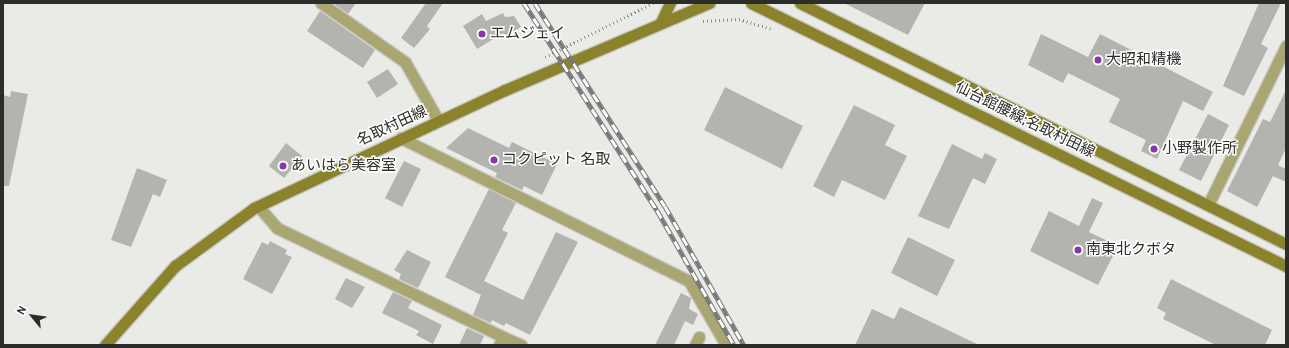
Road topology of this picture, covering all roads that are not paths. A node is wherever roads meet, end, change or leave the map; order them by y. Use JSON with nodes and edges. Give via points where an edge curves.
{"nodes":[{"id":1,"x":320,"y":3,"type":"edge"},
{"id":2,"x":670,"y":3,"type":"edge"},
{"id":3,"x":709,"y":3,"type":"edge"},
{"id":4,"x":751,"y":3,"type":"edge"},
{"id":5,"x":800,"y":3,"type":"edge"},
{"id":6,"x":661,"y":22,"type":"junction"},
{"id":7,"x":1286,"y":46,"type":"edge"},
{"id":8,"x":438,"y":120,"type":"junction"},
{"id":9,"x":401,"y":138,"type":"junction"},
{"id":10,"x":1208,"y":205,"type":"junction"},
{"id":11,"x":258,"y":206,"type":"junction"},
{"id":12,"x":1286,"y":244,"type":"edge"},
{"id":13,"x":1286,"y":266,"type":"edge"},
{"id":14,"x":501,"y":341,"type":"edge"},
{"id":15,"x":105,"y":345,"type":"edge"},
{"id":16,"x":521,"y":345,"type":"edge"},
{"id":17,"x":726,"y":345,"type":"edge"}],
"edges":[{"from":1,"to":8,"type":"street","via":[[405,62]]},
{"from":2,"to":6,"type":"main road"},
{"from":3,"to":6,"type":"main road","name":"名取村田線"},
{"from":4,"to":13,"type":"main road","name":"仙台館腰線;名取村田線"},
{"from":5,"to":10,"type":"main road","name":"仙台館腰線;名取村田線"},
{"from":6,"to":8,"type":"main road","name":"名取村田線"},
{"from":7,"to":10,"type":"street"},
{"from":8,"to":9,"type":"main road","name":"名取村田線"},
{"from":9,"to":11,"type":"main road","name":"名取村田線"},
{"from":9,"to":17,"type":"street","via":[[689,281]]},
{"from":10,"to":12,"type":"main road","name":"仙台館腰線;名取村田線"},
{"from":11,"to":14,"type":"street","via":[[277,228]]},
{"from":11,"to":15,"type":"main road","name":"名取村田線","via":[[213,235],[174,266]]},
{"from":14,"to":16,"type":"street"}]}
